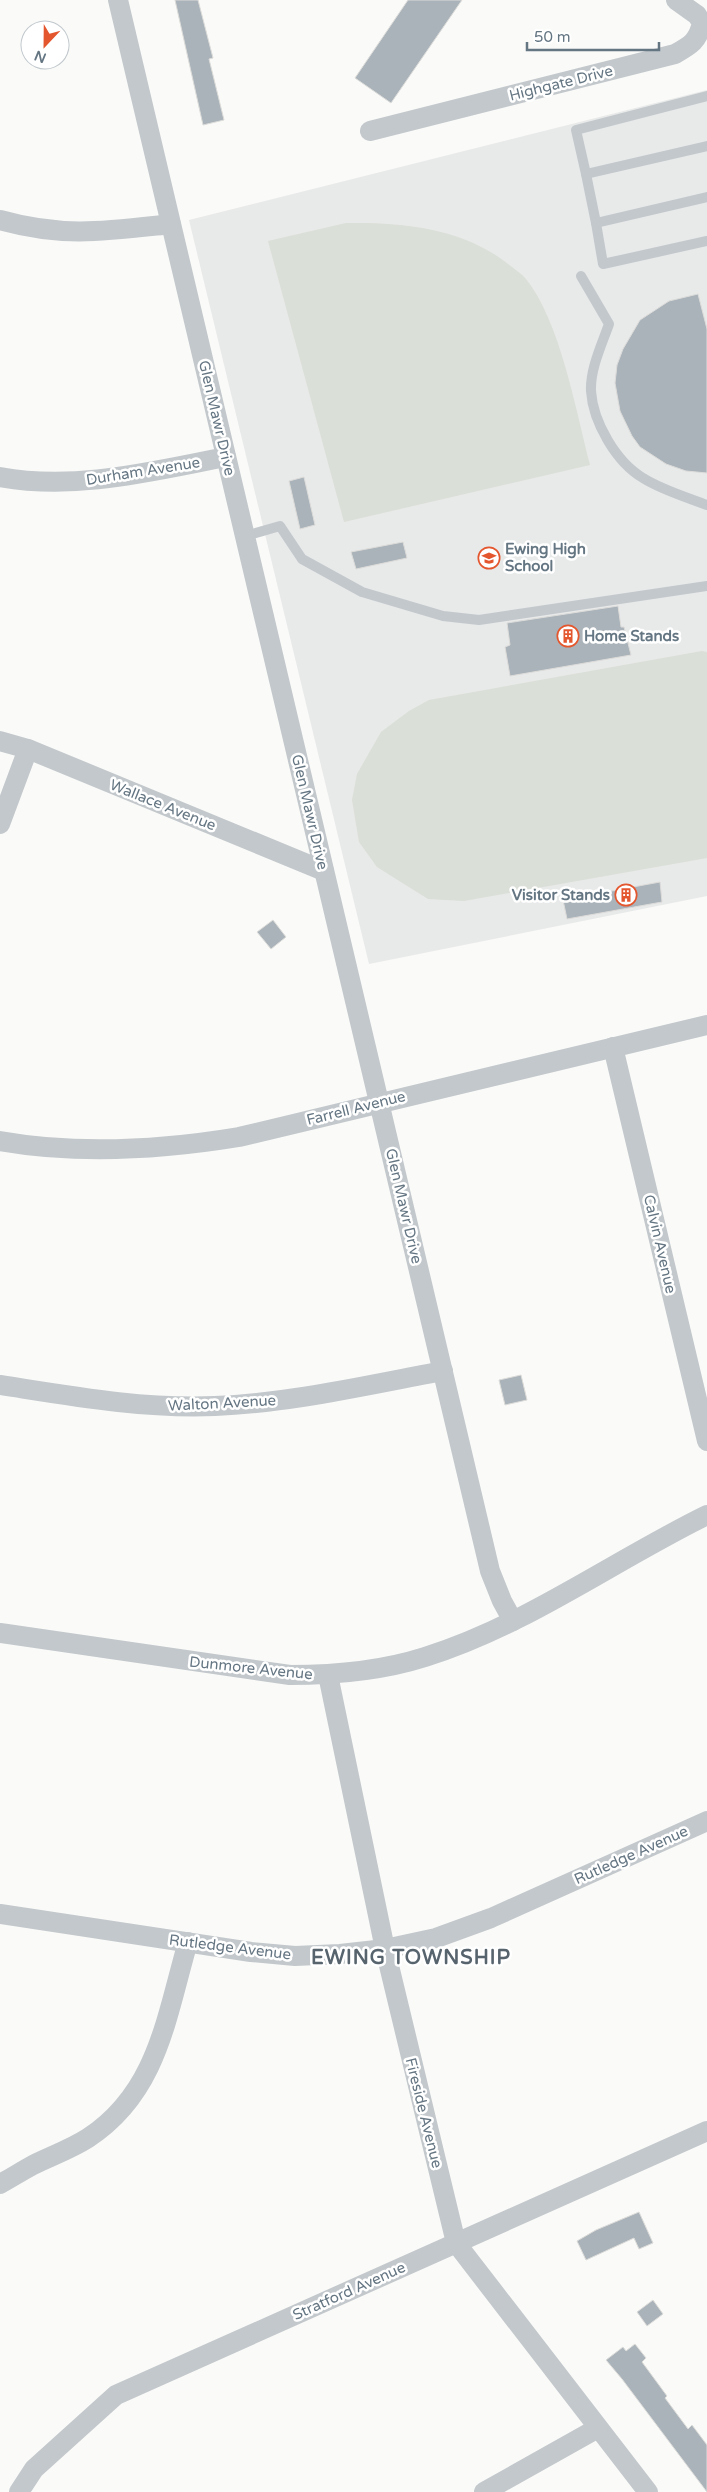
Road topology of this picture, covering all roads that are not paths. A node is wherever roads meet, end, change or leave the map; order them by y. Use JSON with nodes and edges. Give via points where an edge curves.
{"nodes":[{"id":1,"x":118,"y":0,"type":"edge"},
{"id":2,"x":676,"y":0,"type":"edge"},
{"id":3,"x":707,"y":96,"type":"edge"},
{"id":4,"x":370,"y":131,"type":"dead end"},
{"id":5,"x":707,"y":146,"type":"edge"},
{"id":6,"x":586,"y":174,"type":"junction"},
{"id":7,"x":707,"y":197,"type":"edge"},
{"id":8,"x":0,"y":220,"type":"edge"},
{"id":9,"x":596,"y":223,"type":"junction"},
{"id":10,"x":171,"y":224,"type":"junction"},
{"id":11,"x":707,"y":241,"type":"edge"},
{"id":12,"x":581,"y":276,"type":"dead end"},
{"id":13,"x":226,"y":457,"type":"junction"},
{"id":14,"x":0,"y":477,"type":"edge"},
{"id":15,"x":707,"y":506,"type":"edge"},
{"id":16,"x":245,"y":536,"type":"junction"},
{"id":17,"x":707,"y":586,"type":"edge"},
{"id":18,"x":0,"y":741,"type":"edge"},
{"id":19,"x":28,"y":750,"type":"junction"},
{"id":20,"x":0,"y":824,"type":"edge"},
{"id":21,"x":324,"y":871,"type":"junction"},
{"id":22,"x":707,"y":1025,"type":"edge"},
{"id":23,"x":613,"y":1047,"type":"junction"},
{"id":24,"x":379,"y":1103,"type":"junction"},
{"id":25,"x":0,"y":1142,"type":"edge"},
{"id":26,"x":443,"y":1371,"type":"junction"},
{"id":27,"x":0,"y":1385,"type":"edge"},
{"id":28,"x":707,"y":1440,"type":"edge"},
{"id":29,"x":707,"y":1515,"type":"edge"},
{"id":30,"x":513,"y":1621,"type":"junction"},
{"id":31,"x":0,"y":1633,"type":"edge"},
{"id":32,"x":328,"y":1675,"type":"junction"},
{"id":33,"x":707,"y":1821,"type":"edge"},
{"id":34,"x":0,"y":1914,"type":"edge"},
{"id":35,"x":188,"y":1942,"type":"junction"},
{"id":36,"x":384,"y":1948,"type":"junction"},
{"id":37,"x":707,"y":2131,"type":"edge"},
{"id":38,"x":0,"y":2184,"type":"edge"},
{"id":39,"x":456,"y":2243,"type":"junction"},
{"id":40,"x":598,"y":2428,"type":"junction"},
{"id":41,"x":19,"y":2492,"type":"edge"},
{"id":42,"x":484,"y":2492,"type":"edge"},
{"id":43,"x":648,"y":2492,"type":"edge"}],
"edges":[{"from":1,"to":10,"type":"street","name":"Glen Mawr Drive"},
{"from":2,"to":4,"type":"street","name":"Highgate Drive","via":[[697,15],[702,23],[699,35],[676,54]]},
{"from":3,"to":6,"type":"lane","via":[[576,130]]},
{"from":5,"to":6,"type":"lane"},
{"from":6,"to":9,"type":"lane"},
{"from":7,"to":9,"type":"lane"},
{"from":8,"to":10,"type":"street","via":[[57,232],[90,233]]},
{"from":9,"to":11,"type":"lane","via":[[603,264]]},
{"from":10,"to":13,"type":"street","name":"Glen Mawr Drive"},
{"from":12,"to":15,"type":"lane","via":[[609,324],[591,390],[597,418],[610,442],[624,462],[642,478]]},
{"from":13,"to":14,"type":"street","name":"Durham Avenue","via":[[118,478],[39,481]]},
{"from":13,"to":16,"type":"street","name":"Glen Mawr Drive"},
{"from":16,"to":17,"type":"lane","via":[[280,526],[302,559],[328,576],[362,592],[443,616],[479,620]]},
{"from":16,"to":21,"type":"street","name":"Glen Mawr Drive"},
{"from":18,"to":19,"type":"street","name":"Wallace Avenue"},
{"from":19,"to":20,"type":"street"},
{"from":19,"to":21,"type":"street","name":"Wallace Avenue"},
{"from":21,"to":24,"type":"street","name":"Glen Mawr Drive"},
{"from":22,"to":23,"type":"street","name":"Farrell Avenue"},
{"from":23,"to":24,"type":"street","name":"Farrell Avenue"},
{"from":23,"to":28,"type":"street","name":"Calvin Avenue"},
{"from":24,"to":25,"type":"street","name":"Farrell Avenue","via":[[239,1137],[163,1147],[83,1150]]},
{"from":24,"to":26,"type":"street","name":"Glen Mawr Drive"},
{"from":26,"to":27,"type":"street","name":"Walton Avenue","via":[[284,1400],[214,1406],[113,1402]]},
{"from":26,"to":30,"type":"street","name":"Glen Mawr Drive","via":[[490,1571]]},
{"from":29,"to":30,"type":"street","name":"Dunmore Avenue"},
{"from":30,"to":32,"type":"street","name":"Dunmore Avenue","via":[[425,1657],[385,1668]]},
{"from":31,"to":32,"type":"street","name":"Dunmore Avenue","via":[[245,1670]]},
{"from":32,"to":36,"type":"street","name":"Fireside Avenue"},
{"from":33,"to":36,"type":"street","name":"Rutledge Avenue","via":[[491,1918],[436,1938]]},
{"from":34,"to":35,"type":"street","name":"Rutledge Avenue"},
{"from":35,"to":36,"type":"street","name":"Rutledge Avenue","via":[[295,1956]]},
{"from":35,"to":38,"type":"street","via":[[154,2059],[128,2104],[87,2139]]},
{"from":36,"to":39,"type":"street","name":"Fireside Avenue"},
{"from":37,"to":39,"type":"street","name":"Stratford Avenue"},
{"from":39,"to":40,"type":"street","name":"Fireside Avenue"},
{"from":39,"to":41,"type":"street","name":"Stratford Avenue","via":[[116,2395],[34,2469]]},
{"from":40,"to":42,"type":"street"},
{"from":40,"to":43,"type":"street","name":"Fireside Avenue"}]}
